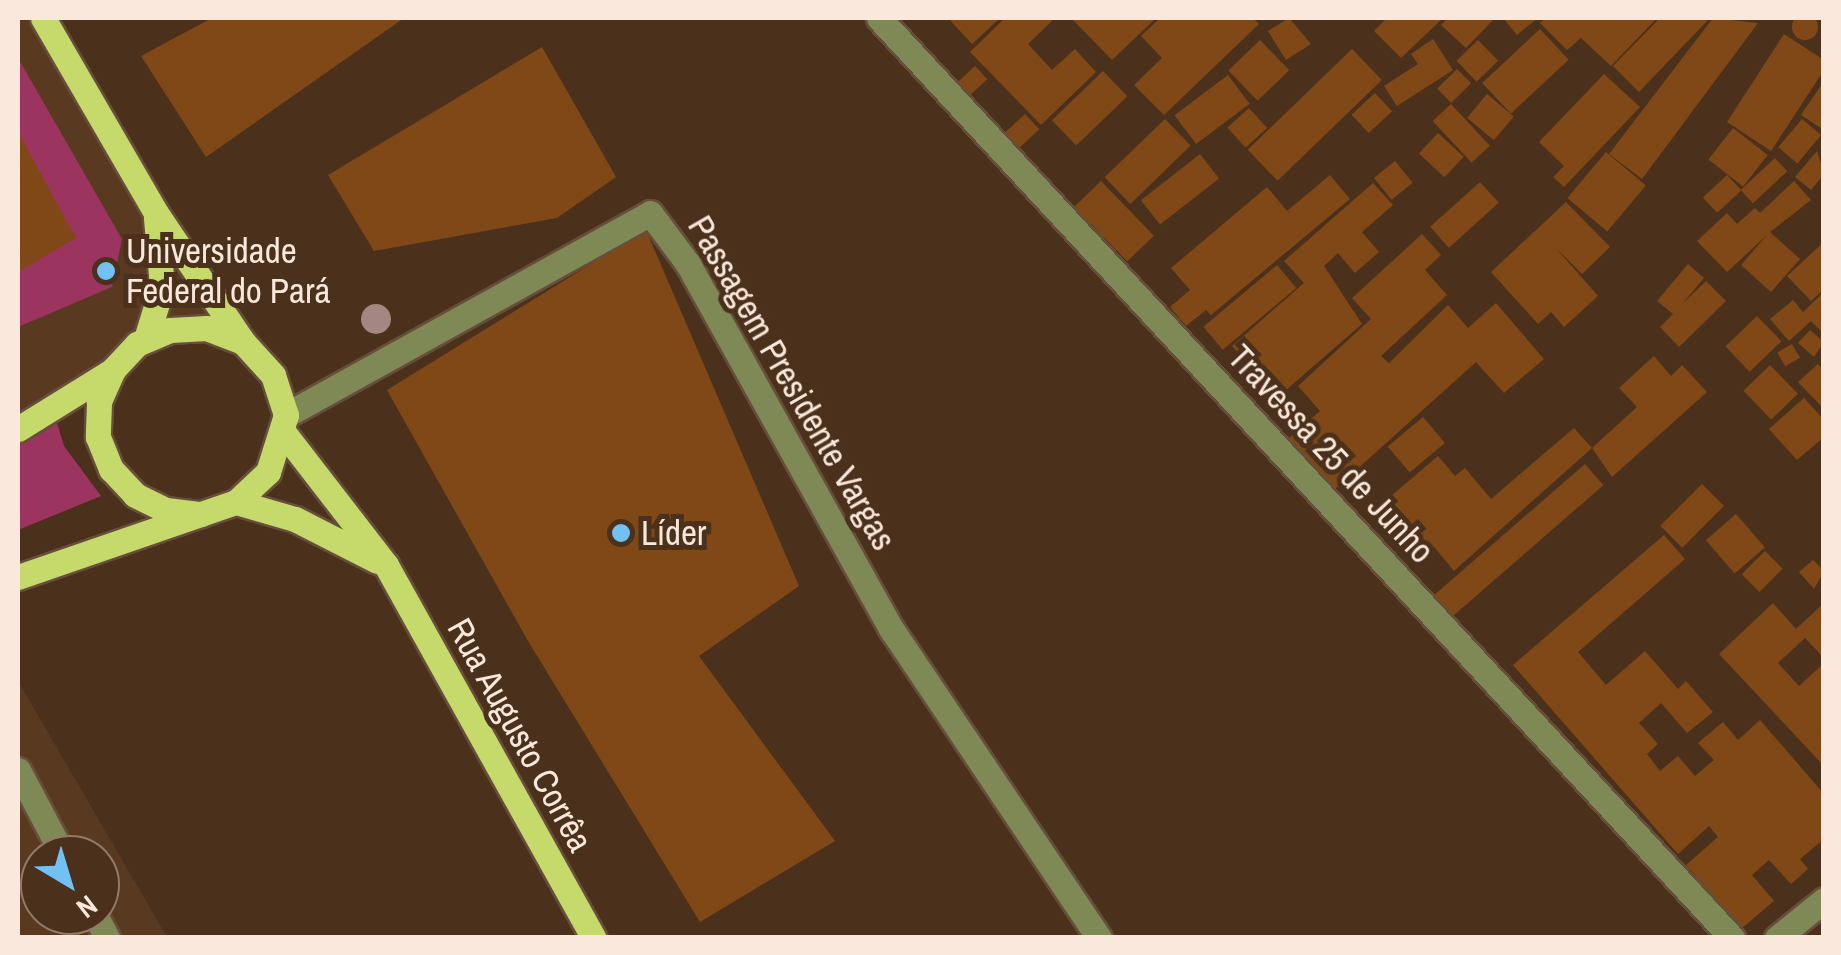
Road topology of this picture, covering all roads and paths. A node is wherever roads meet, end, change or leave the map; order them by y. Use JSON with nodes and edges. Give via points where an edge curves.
{"nodes":[{"id":1,"x":43,"y":18,"type":"edge"},
{"id":2,"x":879,"y":18,"type":"edge"},
{"id":3,"x":156,"y":212,"type":"junction"},
{"id":4,"x":146,"y":338,"type":"junction"},
{"id":5,"x":242,"y":342,"type":"junction"},
{"id":6,"x":113,"y":370,"type":"junction"},
{"id":7,"x":285,"y":424,"type":"junction"},
{"id":8,"x":18,"y":429,"type":"edge"},
{"id":9,"x":236,"y":502,"type":"junction"},
{"id":10,"x":201,"y":514,"type":"junction"},
{"id":11,"x":386,"y":565,"type":"junction"},
{"id":12,"x":18,"y":577,"type":"edge"},
{"id":13,"x":18,"y":770,"type":"edge"},
{"id":14,"x":52,"y":835,"type":"edge"},
{"id":15,"x":1824,"y":900,"type":"edge"},
{"id":16,"x":594,"y":938,"type":"edge"},
{"id":17,"x":1100,"y":938,"type":"edge"},
{"id":18,"x":1732,"y":938,"type":"edge"},
{"id":19,"x":1777,"y":938,"type":"edge"}],
"edges":[{"from":1,"to":3,"type":"main road"},
{"from":2,"to":18,"type":"street","name":"Travessa 25 de Junho"},
{"from":3,"to":4,"type":"main road","via":[[162,287]]},
{"from":3,"to":5,"type":"main road"},
{"from":4,"to":5,"type":"main road","via":[[207,328]]},
{"from":4,"to":6,"type":"main road"},
{"from":5,"to":7,"type":"main road","via":[[274,376]]},
{"from":6,"to":8,"type":"main road"},
{"from":6,"to":10,"type":"main road","via":[[100,402],[98,437],[111,469],[134,495],[166,510]]},
{"from":7,"to":9,"type":"main road","via":[[268,472]]},
{"from":7,"to":11,"type":"main road","name":"Rua Augusto Corrêa"},
{"from":7,"to":17,"type":"street","name":"Passagem Presidente Vargas","via":[[650,213],[688,264],[892,630]]},
{"from":9,"to":10,"type":"main road"},
{"from":9,"to":11,"type":"main road","via":[[295,520]]},
{"from":10,"to":12,"type":"main road"},
{"from":11,"to":16,"type":"main road","name":"Rua Augusto Corrêa"},
{"from":13,"to":14,"type":"street"},
{"from":15,"to":19,"type":"street"}]}
